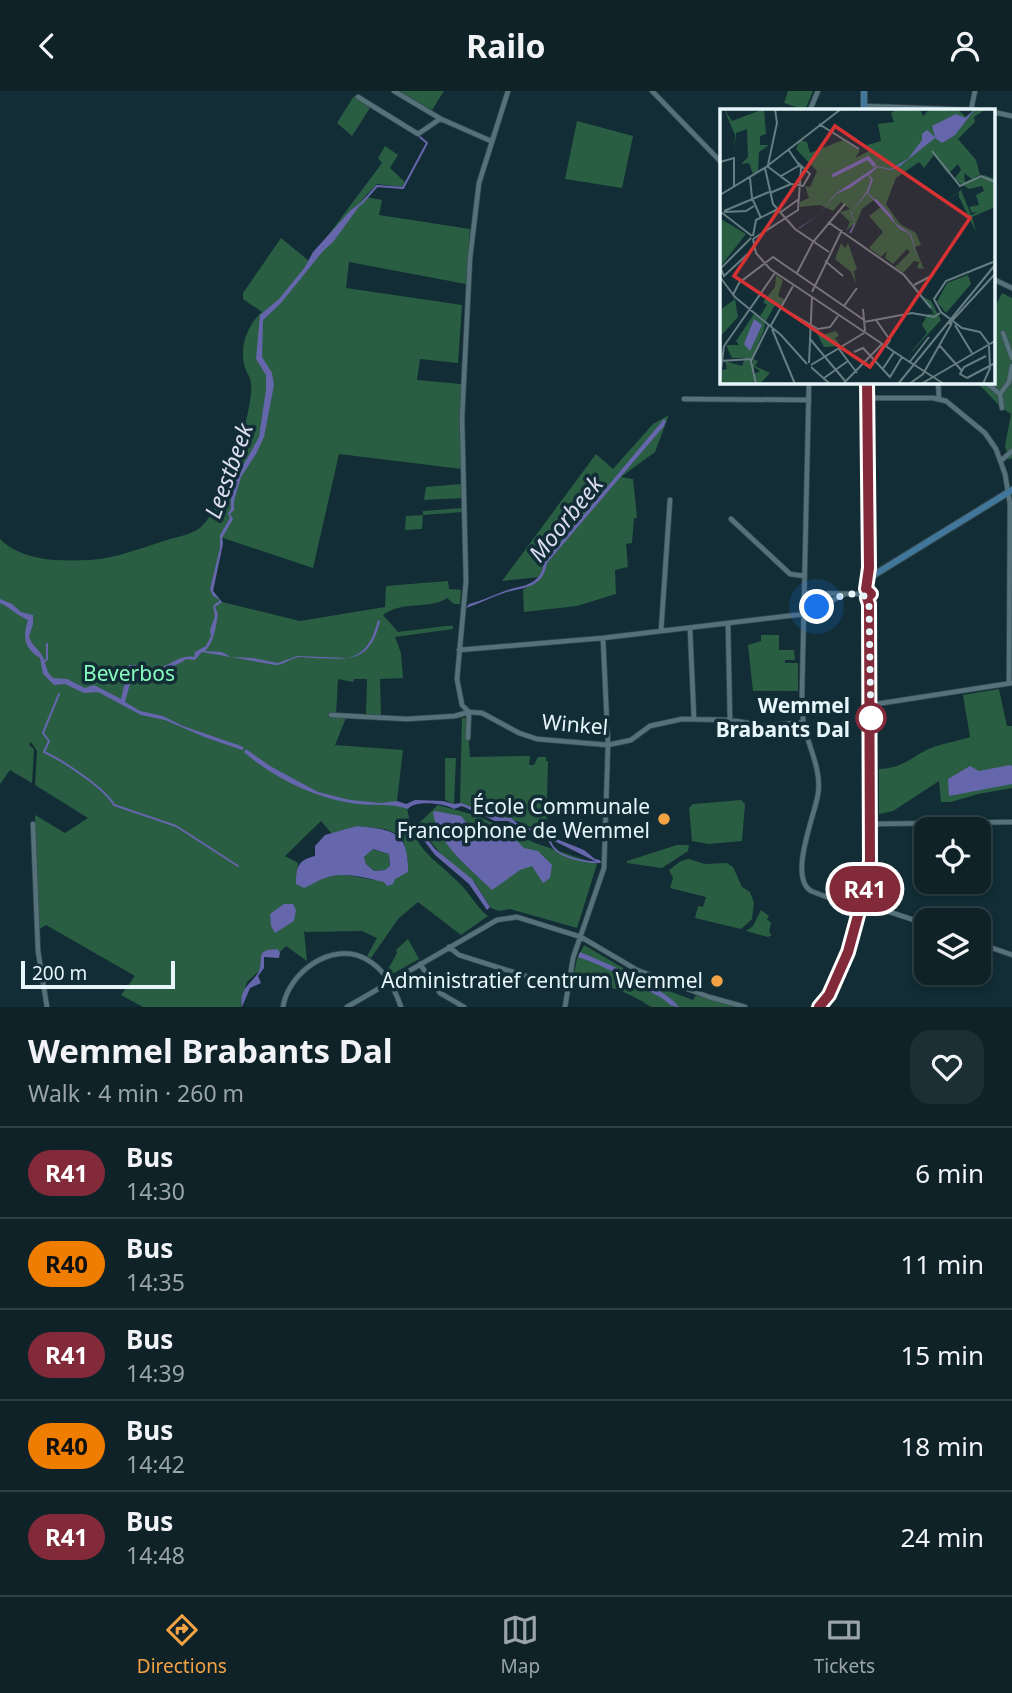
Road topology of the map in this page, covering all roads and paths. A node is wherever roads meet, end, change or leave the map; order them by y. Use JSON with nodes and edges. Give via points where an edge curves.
{"nodes":[{"id":1,"x":394,"y":91,"type":"edge"},
{"id":2,"x":508,"y":91,"type":"edge"},
{"id":3,"x":652,"y":91,"type":"edge"},
{"id":4,"x":818,"y":91,"type":"edge"},
{"id":5,"x":864,"y":91,"type":"edge"},
{"id":6,"x":975,"y":91,"type":"edge"},
{"id":7,"x":358,"y":97,"type":"dead end"},
{"id":8,"x":864,"y":108,"type":"edge"},
{"id":9,"x":810,"y":109,"type":"edge"},
{"id":10,"x":918,"y":109,"type":"edge"},
{"id":11,"x":973,"y":109,"type":"edge"},
{"id":12,"x":440,"y":118,"type":"junction"},
{"id":13,"x":491,"y":141,"type":"junction"},
{"id":14,"x":720,"y":161,"type":"edge"},
{"id":15,"x":995,"y":280,"type":"edge"},
{"id":16,"x":1012,"y":288,"type":"edge"},
{"id":17,"x":1003,"y":333,"type":"dead end"},
{"id":18,"x":1012,"y":358,"type":"edge"},
{"id":19,"x":1012,"y":366,"type":"edge"},
{"id":20,"x":810,"y":383,"type":"edge"},
{"id":21,"x":867,"y":383,"type":"edge"},
{"id":22,"x":937,"y":383,"type":"edge"},
{"id":23,"x":986,"y":383,"type":"edge"},
{"id":24,"x":1000,"y":394,"type":"junction"},
{"id":25,"x":867,"y":398,"type":"junction"},
{"id":26,"x":684,"y":399,"type":"dead end"},
{"id":27,"x":939,"y":399,"type":"junction"},
{"id":28,"x":809,"y":400,"type":"junction"},
{"id":29,"x":1002,"y":408,"type":"dead end"},
{"id":30,"x":1012,"y":451,"type":"edge"},
{"id":31,"x":1003,"y":459,"type":"dead end"},
{"id":32,"x":1010,"y":491,"type":"edge"},
{"id":33,"x":670,"y":500,"type":"dead end"},
{"id":34,"x":732,"y":519,"type":"dead end"},
{"id":35,"x":804,"y":576,"type":"junction"},
{"id":36,"x":869,"y":578,"type":"junction"},
{"id":37,"x":804,"y":593,"type":"junction"},
{"id":38,"x":865,"y":593,"type":"junction"},
{"id":39,"x":845,"y":594,"type":"junction"},
{"id":40,"x":804,"y":614,"type":"junction"},
{"id":41,"x":728,"y":625,"type":"junction"},
{"id":42,"x":690,"y":629,"type":"junction"},
{"id":43,"x":662,"y":631,"type":"junction"},
{"id":44,"x":603,"y":638,"type":"junction"},
{"id":45,"x":460,"y":650,"type":"junction"},
{"id":46,"x":1010,"y":683,"type":"edge"},
{"id":47,"x":870,"y":705,"type":"junction"},
{"id":48,"x":469,"y":712,"type":"junction"},
{"id":49,"x":331,"y":715,"type":"dead end"},
{"id":50,"x":694,"y":719,"type":"junction"},
{"id":51,"x":730,"y":720,"type":"junction"},
{"id":52,"x":803,"y":722,"type":"junction"},
{"id":53,"x":468,"y":738,"type":"dead end"},
{"id":54,"x":608,"y":745,"type":"junction"},
{"id":55,"x":1012,"y":822,"type":"edge"},
{"id":56,"x":33,"y":824,"type":"dead end"},
{"id":57,"x":872,"y":824,"type":"junction"},
{"id":58,"x":860,"y":908,"type":"junction"},
{"id":59,"x":914,"y":920,"type":"edge"},
{"id":60,"x":581,"y":937,"type":"junction"},
{"id":61,"x":449,"y":947,"type":"junction"},
{"id":62,"x":991,"y":948,"type":"edge"},
{"id":63,"x":1012,"y":955,"type":"edge"},
{"id":64,"x":420,"y":964,"type":"junction"},
{"id":65,"x":389,"y":982,"type":"junction"},
{"id":66,"x":567,"y":989,"type":"junction"},
{"id":67,"x":822,"y":1006,"type":"edge"},
{"id":68,"x":47,"y":1007,"type":"edge"},
{"id":69,"x":283,"y":1007,"type":"edge"},
{"id":70,"x":346,"y":1007,"type":"edge"},
{"id":71,"x":401,"y":1007,"type":"edge"},
{"id":72,"x":464,"y":1007,"type":"edge"},
{"id":73,"x":565,"y":1007,"type":"edge"},
{"id":74,"x":745,"y":1007,"type":"edge"}],
"edges":[{"from":1,"to":12,"type":"street"},
{"from":2,"to":13,"type":"street"},
{"from":3,"to":14,"type":"street"},
{"from":4,"to":9,"type":"street"},
{"from":5,"to":8,"type":"street"},
{"from":6,"to":11,"type":"street"},
{"from":7,"to":12,"type":"street","via":[[418,134]]},
{"from":8,"to":10,"type":"street"},
{"from":12,"to":13,"type":"street"},
{"from":13,"to":45,"type":"street","via":[[478,183],[470,258],[463,418],[466,581]]},
{"from":15,"to":16,"type":"street"},
{"from":17,"to":18,"type":"street"},
{"from":19,"to":24,"type":"street","via":[[1009,382]]},
{"from":20,"to":28,"type":"street"},
{"from":21,"to":25,"type":"street"},
{"from":22,"to":27,"type":"street"},
{"from":23,"to":24,"type":"street"},
{"from":24,"to":29,"type":"street"},
{"from":25,"to":27,"type":"street"},
{"from":25,"to":36,"type":"street"},
{"from":26,"to":28,"type":"street"},
{"from":27,"to":32,"type":"street","via":[[953,405],[991,440]]},
{"from":28,"to":35,"type":"street"},
{"from":30,"to":31,"type":"street"},
{"from":32,"to":36,"type":"street"},
{"from":32,"to":46,"type":"street"},
{"from":33,"to":43,"type":"street"},
{"from":34,"to":35,"type":"street","via":[[790,574]]},
{"from":35,"to":37,"type":"street"},
{"from":36,"to":38,"type":"street"},
{"from":37,"to":39,"type":"street"},
{"from":37,"to":40,"type":"street"},
{"from":38,"to":39,"type":"street"},
{"from":38,"to":47,"type":"street","via":[[869,604]]},
{"from":39,"to":40,"type":"street"},
{"from":40,"to":41,"type":"street"},
{"from":40,"to":52,"type":"street"},
{"from":41,"to":42,"type":"street"},
{"from":41,"to":51,"type":"street"},
{"from":42,"to":43,"type":"street"},
{"from":42,"to":50,"type":"street"},
{"from":43,"to":44,"type":"street"},
{"from":44,"to":45,"type":"street"},
{"from":44,"to":54,"type":"street"},
{"from":45,"to":48,"type":"street","via":[[459,694]]},
{"from":46,"to":47,"type":"street"},
{"from":47,"to":57,"type":"street"},
{"from":48,"to":49,"type":"street","via":[[407,719]]},
{"from":48,"to":53,"type":"street"},
{"from":48,"to":54,"type":"street","name":"Winkel","via":[[482,713],[537,739]]},
{"from":50,"to":51,"type":"street","name":"Winkel"},
{"from":50,"to":54,"type":"street","name":"Winkel","via":[[650,726],[631,740]]},
{"from":51,"to":52,"type":"street","name":"Winkel","via":[[765,726]]},
{"from":52,"to":58,"type":"street","via":[[819,791],[806,837],[802,880],[811,891]]},
{"from":54,"to":60,"type":"street","via":[[604,869]]},
{"from":55,"to":57,"type":"street"},
{"from":56,"to":68,"type":"street","via":[[37,942]]},
{"from":57,"to":58,"type":"street"},
{"from":58,"to":59,"type":"street","via":[[878,908]]},
{"from":58,"to":67,"type":"street","via":[[838,977]]},
{"from":60,"to":61,"type":"street","via":[[517,917],[497,920]]},
{"from":60,"to":66,"type":"street"},
{"from":60,"to":74,"type":"street","via":[[637,970]]},
{"from":61,"to":64,"type":"street"},
{"from":61,"to":66,"type":"street","via":[[459,955]]},
{"from":62,"to":63,"type":"street"},
{"from":64,"to":65,"type":"street"},
{"from":64,"to":72,"type":"street","via":[[440,993]]},
{"from":65,"to":69,"type":"street","via":[[366,959],[334,955],[316,961],[296,978]]},
{"from":65,"to":70,"type":"street"},
{"from":65,"to":71,"type":"street"},
{"from":66,"to":73,"type":"street"}]}
